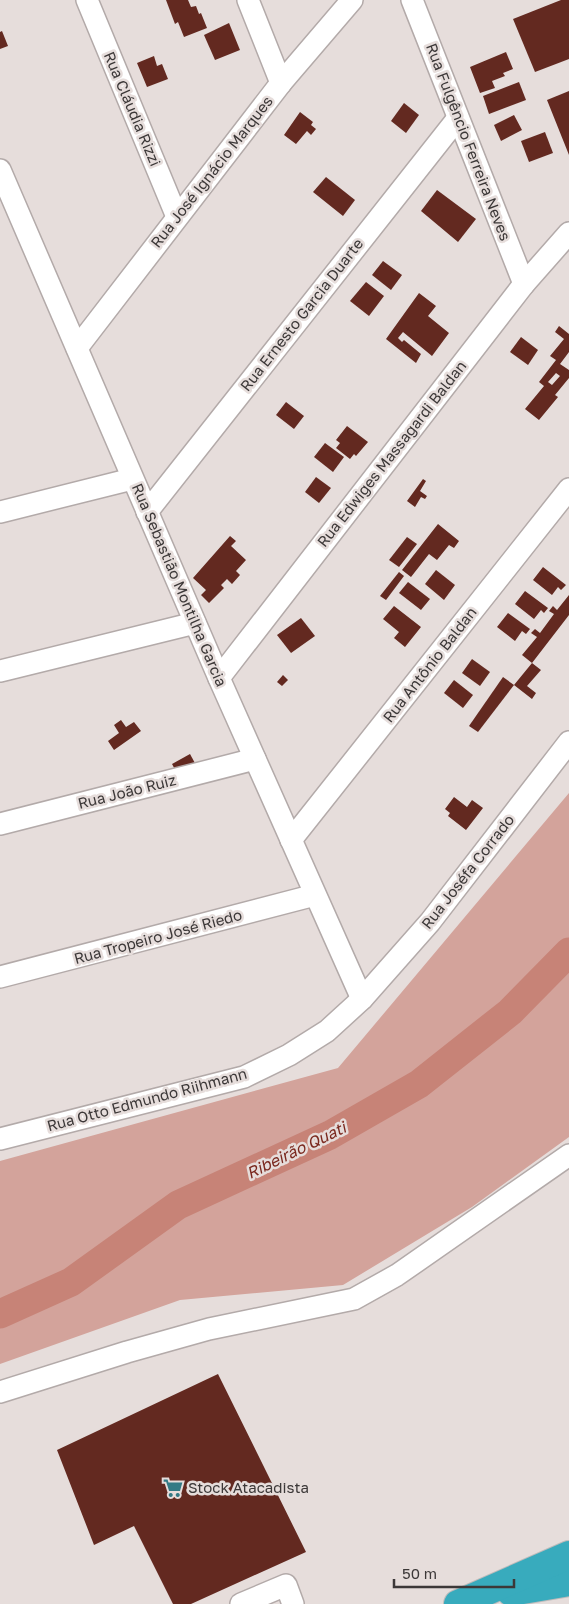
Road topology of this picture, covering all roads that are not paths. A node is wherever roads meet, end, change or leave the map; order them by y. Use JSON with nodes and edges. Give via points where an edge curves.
{"nodes":[{"id":1,"x":87,"y":0,"type":"edge"},
{"id":2,"x":248,"y":0,"type":"edge"},
{"id":3,"x":352,"y":0,"type":"edge"},
{"id":4,"x":412,"y":0,"type":"edge"},
{"id":5,"x":281,"y":82,"type":"junction"},
{"id":6,"x":458,"y":118,"type":"junction"},
{"id":7,"x":0,"y":170,"type":"edge"},
{"id":8,"x":177,"y":217,"type":"junction"},
{"id":9,"x":569,"y":233,"type":"edge"},
{"id":10,"x":524,"y":284,"type":"junction"},
{"id":11,"x":77,"y":348,"type":"junction"},
{"id":12,"x":132,"y":479,"type":"junction"},
{"id":13,"x":569,"y":489,"type":"edge"},
{"id":14,"x":0,"y":512,"type":"edge"},
{"id":15,"x":147,"y":512,"type":"junction"},
{"id":16,"x":195,"y":623,"type":"junction"},
{"id":17,"x":0,"y":671,"type":"edge"},
{"id":18,"x":219,"y":678,"type":"junction"},
{"id":19,"x":569,"y":742,"type":"edge"},
{"id":20,"x":254,"y":759,"type":"junction"},
{"id":21,"x":0,"y":824,"type":"edge"},
{"id":22,"x":291,"y":840,"type":"junction"},
{"id":23,"x":315,"y":895,"type":"junction"},
{"id":24,"x":0,"y":977,"type":"edge"},
{"id":25,"x":362,"y":999,"type":"junction"},
{"id":26,"x":0,"y":1139,"type":"edge"},
{"id":27,"x":569,"y":1155,"type":"edge"},
{"id":28,"x":0,"y":1392,"type":"edge"},
{"id":29,"x":569,"y":1556,"type":"edge"},
{"id":30,"x":569,"y":1582,"type":"edge"},
{"id":31,"x":569,"y":1597,"type":"edge"},
{"id":32,"x":462,"y":1602,"type":"edge"},
{"id":33,"x":247,"y":1603,"type":"edge"},
{"id":34,"x":293,"y":1604,"type":"edge"},
{"id":35,"x":554,"y":1604,"type":"edge"}],
"edges":[{"from":1,"to":8,"type":"street","name":"Rua Cláudia Rizzi"},
{"from":2,"to":5,"type":"street"},
{"from":3,"to":5,"type":"street","name":"Rua José Ignácio Marques"},
{"from":4,"to":6,"type":"street","name":"Rua Fulgêncio Ferreira Neves"},
{"from":5,"to":8,"type":"street","name":"Rua José Ignácio Marques"},
{"from":6,"to":10,"type":"street","name":"Rua Fulgêncio Ferreira Neves"},
{"from":6,"to":15,"type":"street","name":"Rua Ernesto Garcia Duarte"},
{"from":7,"to":11,"type":"street","name":"Rua Sebastião Montilha Garcia"},
{"from":8,"to":11,"type":"street","name":"Rua José Ignácio Marques"},
{"from":9,"to":10,"type":"street","name":"Rua Edwiges Massagardi Baldan"},
{"from":10,"to":18,"type":"street","name":"Rua Edwiges Massagardi Baldan"},
{"from":11,"to":12,"type":"street","name":"Rua Sebastião Montilha Garcia"},
{"from":12,"to":14,"type":"street"},
{"from":12,"to":15,"type":"street","name":"Rua Sebastião Montilha Garcia"},
{"from":13,"to":22,"type":"street","name":"Rua Antônio Baldan"},
{"from":15,"to":16,"type":"street","name":"Rua Sebastião Montilha Garcia"},
{"from":16,"to":17,"type":"street"},
{"from":16,"to":18,"type":"street","name":"Rua Sebastião Montilha Garcia"},
{"from":18,"to":20,"type":"street","name":"Rua Sebastião Montilha Garcia"},
{"from":19,"to":25,"type":"street","name":"Rua Joséfa Corrado","via":[[430,922]]},
{"from":20,"to":21,"type":"street","name":"Rua João Ruiz"},
{"from":20,"to":22,"type":"street","name":"Rua Sebastião Montilha Garcia"},
{"from":22,"to":23,"type":"street","name":"Rua Sebastião Montilha Garcia"},
{"from":23,"to":24,"type":"street","name":"Rua Tropeiro José Riedo"},
{"from":23,"to":25,"type":"street","name":"Rua Sebastião Montilha Garcia"},
{"from":25,"to":26,"type":"street","name":"Rua Otto Edmundo Riihmann","via":[[327,1031],[289,1055],[244,1077]]},
{"from":27,"to":28,"type":"street","via":[[405,1270],[354,1299],[209,1329]]},
{"from":29,"to":32,"type":"highway"},
{"from":30,"to":32,"type":"highway"},
{"from":31,"to":35,"type":"highway"},
{"from":33,"to":34,"type":"street","via":[[286,1585]]}]}
